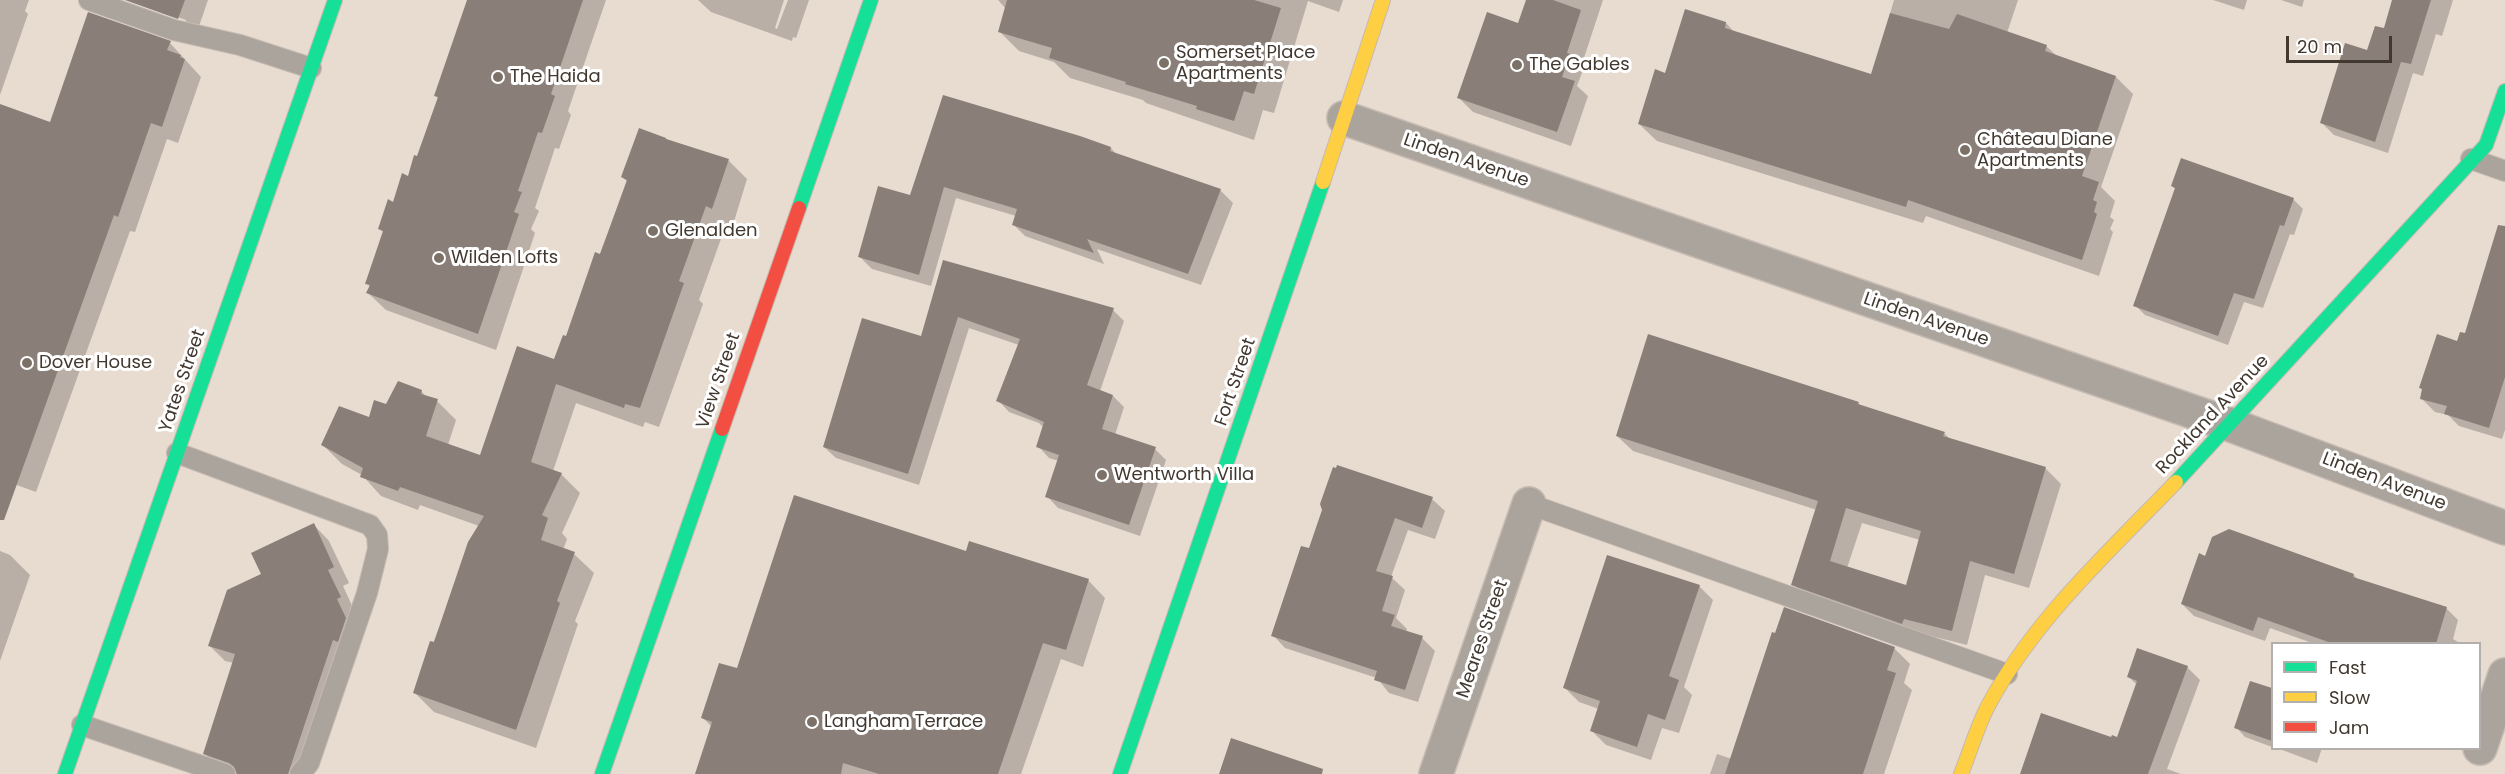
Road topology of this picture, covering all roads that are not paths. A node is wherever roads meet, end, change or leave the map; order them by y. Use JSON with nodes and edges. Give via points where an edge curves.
{"nodes":[{"id":1,"x":89,"y":0,"type":"edge"},
{"id":2,"x":335,"y":0,"type":"edge"},
{"id":3,"x":871,"y":0,"type":"edge"},
{"id":4,"x":1383,"y":0,"type":"edge"},
{"id":5,"x":311,"y":68,"type":"junction"},
{"id":6,"x":2505,"y":91,"type":"edge"},
{"id":7,"x":1344,"y":118,"type":"junction"},
{"id":8,"x":2471,"y":159,"type":"junction"},
{"id":9,"x":2505,"y":171,"type":"edge"},
{"id":10,"x":2231,"y":425,"type":"junction"},
{"id":11,"x":177,"y":453,"type":"junction"},
{"id":12,"x":1529,"y":504,"type":"joint"},
{"id":13,"x":2505,"y":528,"type":"edge"},
{"id":14,"x":2007,"y":674,"type":"junction"},
{"id":15,"x":2505,"y":675,"type":"edge"},
{"id":16,"x":82,"y":725,"type":"junction"},
{"id":17,"x":2481,"y":742,"type":"edge"},
{"id":18,"x":2478,"y":750,"type":"edge"},
{"id":19,"x":65,"y":774,"type":"edge"},
{"id":20,"x":225,"y":774,"type":"edge"},
{"id":21,"x":300,"y":774,"type":"edge"},
{"id":22,"x":602,"y":774,"type":"edge"},
{"id":23,"x":1120,"y":774,"type":"edge"},
{"id":24,"x":1436,"y":774,"type":"edge"},
{"id":25,"x":1961,"y":774,"type":"edge"},
{"id":26,"x":2470,"y":774,"type":"edge"}],
"edges":[{"from":1,"to":5,"type":"lane","via":[[174,30],[240,45]]},
{"from":2,"to":5,"type":"street","name":"Yates Street"},
{"from":3,"to":22,"type":"street","name":"View Street"},
{"from":4,"to":7,"type":"street","name":"Fort Street"},
{"from":5,"to":11,"type":"street","name":"Yates Street"},
{"from":6,"to":8,"type":"street","name":"Rockland Avenue","via":[[2486,145]]},
{"from":7,"to":10,"type":"street","name":"Linden Avenue"},
{"from":7,"to":23,"type":"street","name":"Fort Street"},
{"from":8,"to":9,"type":"lane"},
{"from":8,"to":10,"type":"street","name":"Rockland Avenue"},
{"from":10,"to":13,"type":"street","name":"Linden Avenue"},
{"from":10,"to":14,"type":"street","name":"Rockland Avenue","via":[[2065,598]]},
{"from":11,"to":16,"type":"street","name":"Yates Street"},
{"from":11,"to":21,"type":"lane","via":[[370,525],[377,535],[378,549],[367,593],[309,763]]},
{"from":12,"to":14,"type":"lane"},
{"from":12,"to":24,"type":"street","name":"Meares Street"},
{"from":14,"to":25,"type":"street","name":"Rockland Avenue","via":[[1987,707]]},
{"from":15,"to":17,"type":"street"},
{"from":16,"to":19,"type":"street","name":"Yates Street"},
{"from":16,"to":20,"type":"lane"},
{"from":18,"to":26,"type":"street"}]}
